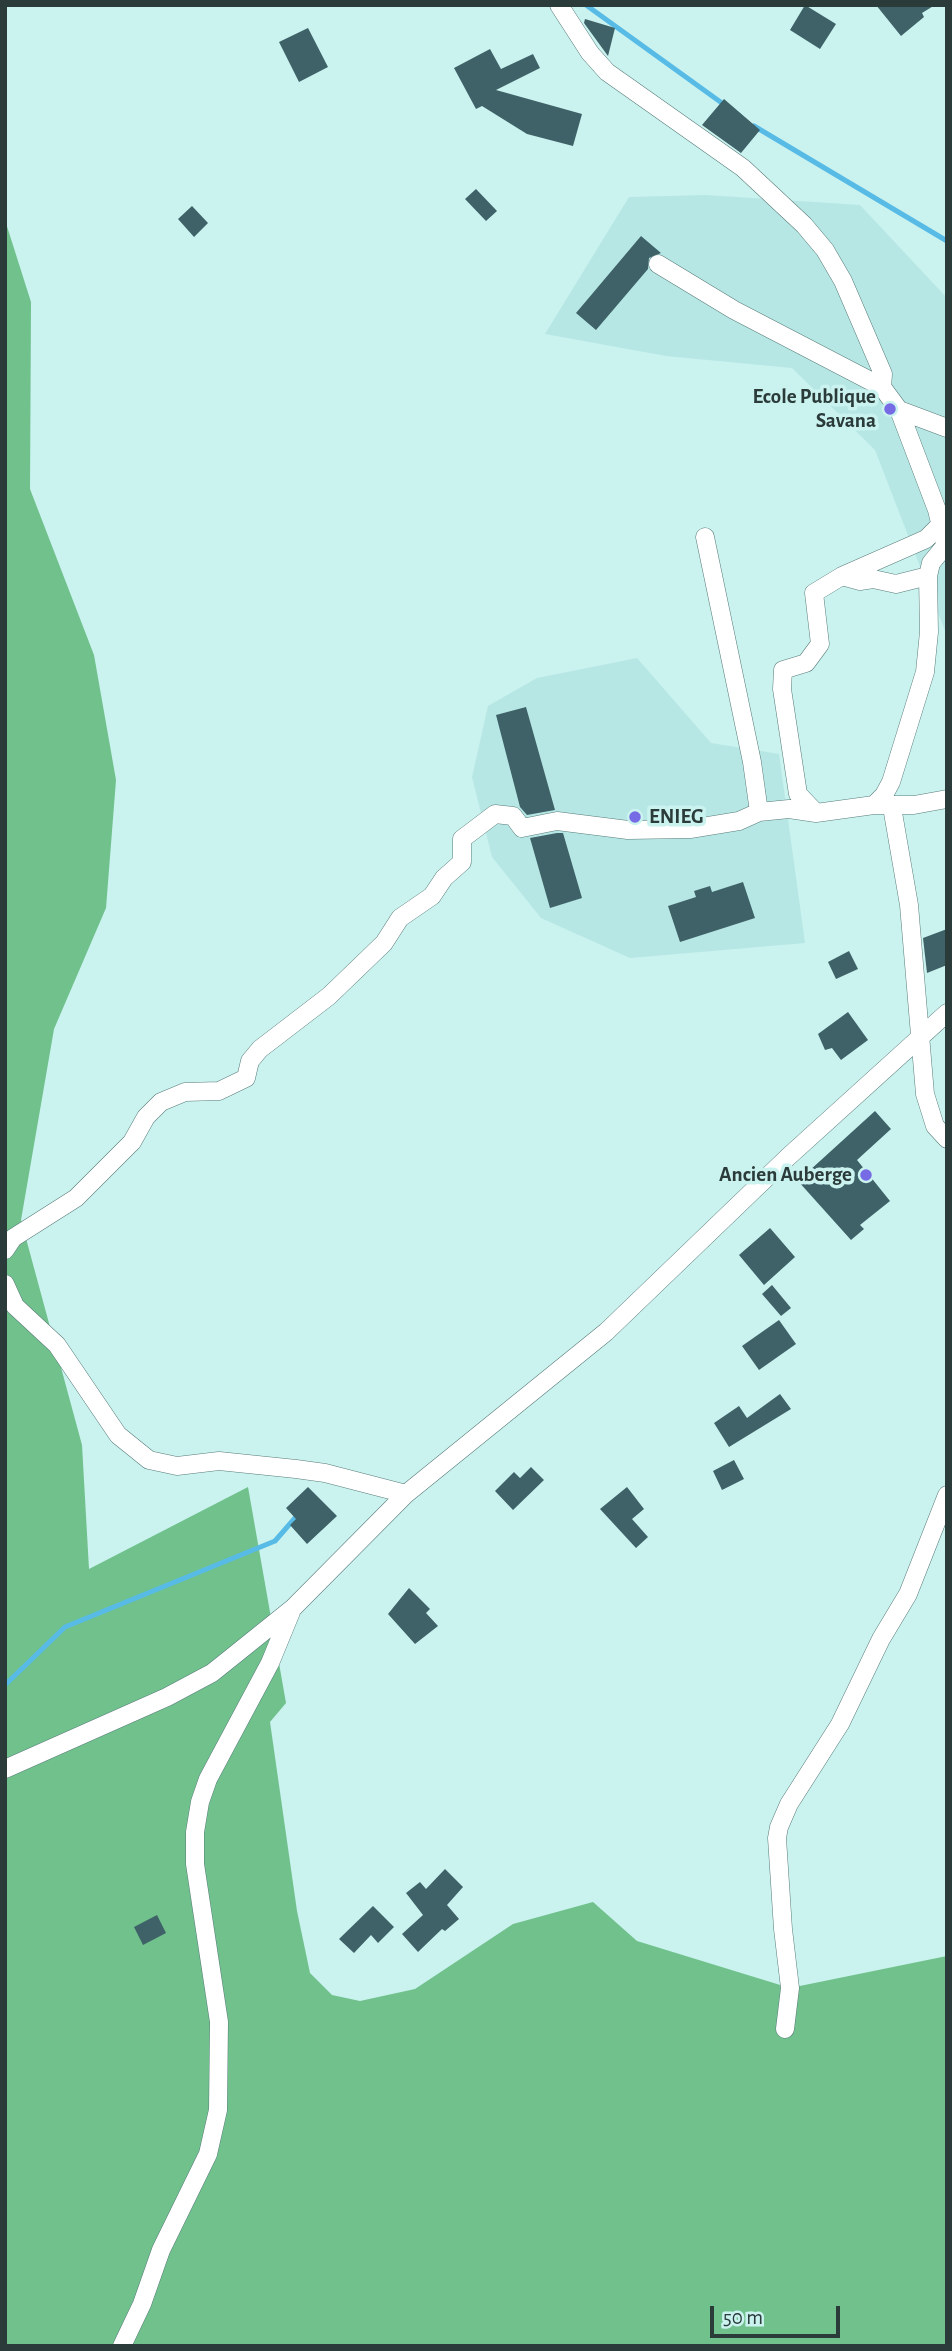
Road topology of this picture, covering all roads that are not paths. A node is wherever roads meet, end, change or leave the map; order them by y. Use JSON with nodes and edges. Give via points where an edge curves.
{"nodes":[{"id":1,"x":559,"y":5,"type":"edge"},
{"id":2,"x":658,"y":264,"type":"dead end"},
{"id":3,"x":882,"y":387,"type":"junction"},
{"id":4,"x":899,"y":410,"type":"junction"},
{"id":5,"x":947,"y":428,"type":"edge"},
{"id":6,"x":941,"y":513,"type":"edge"},
{"id":7,"x":705,"y":537,"type":"dead end"},
{"id":8,"x":946,"y":548,"type":"edge"},
{"id":9,"x":842,"y":576,"type":"junction"},
{"id":10,"x":928,"y":576,"type":"junction"},
{"id":11,"x":947,"y":799,"type":"edge"},
{"id":12,"x":874,"y":805,"type":"junction"},
{"id":13,"x":892,"y":807,"type":"junction"},
{"id":14,"x":759,"y":812,"type":"junction"},
{"id":15,"x":816,"y":813,"type":"junction"},
{"id":16,"x":947,"y":1013,"type":"edge"},
{"id":17,"x":920,"y":1039,"type":"junction"},
{"id":18,"x":947,"y":1139,"type":"edge"},
{"id":19,"x":5,"y":1250,"type":"edge"},
{"id":20,"x":5,"y":1284,"type":"edge"},
{"id":21,"x":406,"y":1494,"type":"junction"},
{"id":22,"x":947,"y":1495,"type":"edge"},
{"id":23,"x":293,"y":1608,"type":"junction"},
{"id":24,"x":5,"y":1769,"type":"edge"},
{"id":25,"x":785,"y":2029,"type":"dead end"},
{"id":26,"x":122,"y":2346,"type":"edge"}],
"edges":[{"from":1,"to":3,"type":"street","via":[[607,72],[743,168],[804,225],[843,281],[883,374]]},
{"from":2,"to":3,"type":"street","via":[[734,310]]},
{"from":3,"to":4,"type":"street"},
{"from":4,"to":5,"type":"street"},
{"from":4,"to":6,"type":"street"},
{"from":6,"to":8,"type":"street"},
{"from":6,"to":9,"type":"street","via":[[926,539]]},
{"from":7,"to":14,"type":"street"},
{"from":8,"to":10,"type":"street","via":[[931,563]]},
{"from":9,"to":10,"type":"street","via":[[897,584]]},
{"from":9,"to":15,"type":"street","via":[[814,593],[820,644],[806,663],[783,670],[798,794]]},
{"from":10,"to":12,"type":"street","via":[[925,672],[891,782]]},
{"from":11,"to":13,"type":"street"},
{"from":12,"to":13,"type":"street"},
{"from":12,"to":15,"type":"street"},
{"from":13,"to":17,"type":"street","via":[[908,895]]},
{"from":14,"to":15,"type":"street","via":[[789,809]]},
{"from":14,"to":19,"type":"street","via":[[739,821],[690,829],[628,830],[557,821],[522,828],[513,816],[503,813],[484,820],[462,839],[462,862],[432,896],[400,918],[384,943],[329,996],[260,1049],[250,1061],[246,1078],[219,1091],[186,1092],[161,1102],[132,1142],[76,1198],[13,1238]]},
{"from":16,"to":17,"type":"street"},
{"from":17,"to":18,"type":"street","via":[[930,1113]]},
{"from":17,"to":21,"type":"street","via":[[844,1105],[606,1332]]},
{"from":20,"to":21,"type":"street","via":[[15,1306],[57,1345],[118,1435],[149,1460],[177,1466],[219,1461],[306,1470]]},
{"from":21,"to":23,"type":"street"},
{"from":22,"to":25,"type":"street","via":[[908,1594],[779,1828],[791,2000]]},
{"from":23,"to":24,"type":"street","via":[[212,1673]]},
{"from":23,"to":26,"type":"street","via":[[270,1663],[208,1779],[201,1802],[195,1864],[219,2022],[218,2110],[208,2154],[161,2250]]}]}
